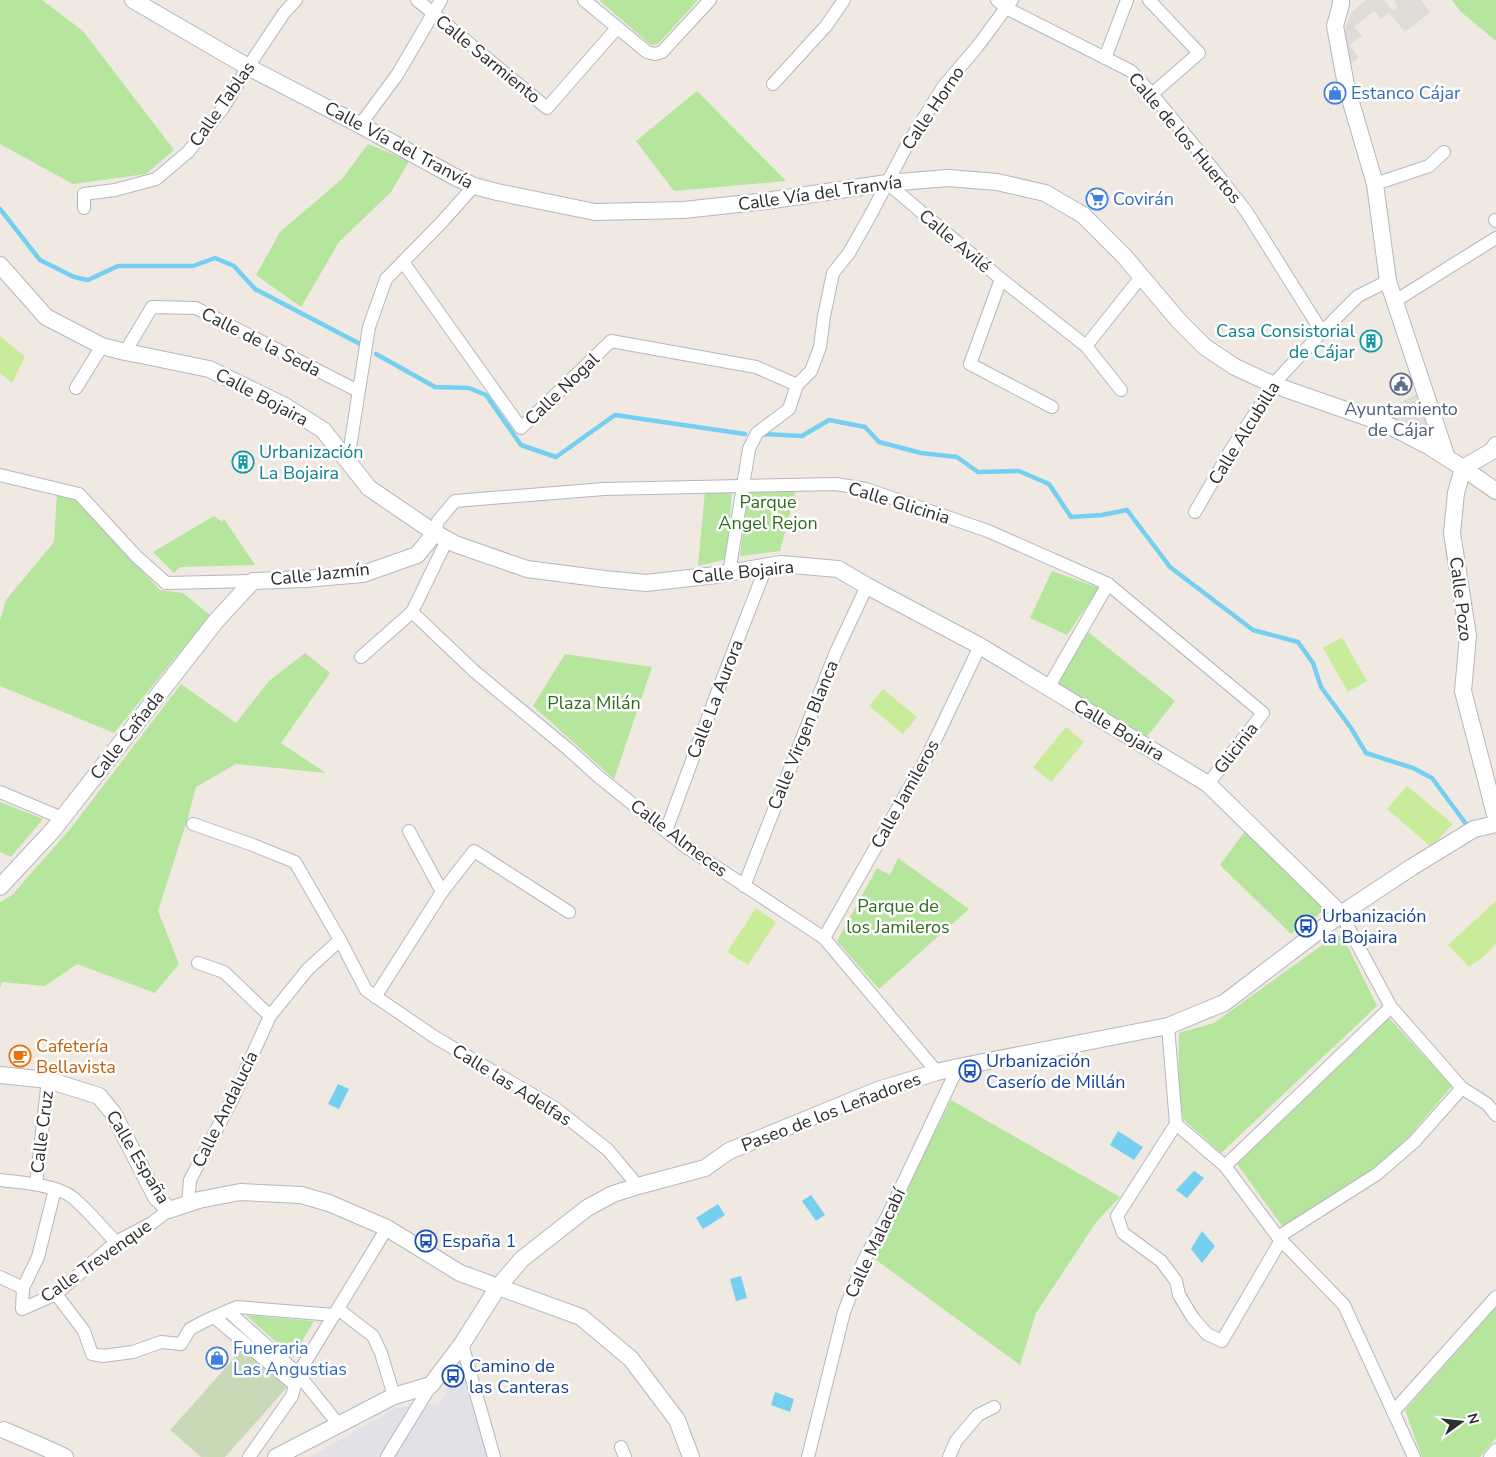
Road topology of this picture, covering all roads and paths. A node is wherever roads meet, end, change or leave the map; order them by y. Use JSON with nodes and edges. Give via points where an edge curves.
{"nodes":[{"id":1,"x":133,"y":0,"type":"edge"},
{"id":2,"x":296,"y":0,"type":"edge"},
{"id":3,"x":417,"y":0,"type":"edge"},
{"id":4,"x":440,"y":0,"type":"edge"},
{"id":5,"x":585,"y":0,"type":"edge"},
{"id":6,"x":710,"y":0,"type":"edge"},
{"id":7,"x":844,"y":0,"type":"edge"},
{"id":8,"x":1127,"y":0,"type":"edge"},
{"id":9,"x":1149,"y":0,"type":"edge"},
{"id":10,"x":1343,"y":2,"type":"edge"},
{"id":11,"x":1005,"y":3,"type":"edge"},
{"id":12,"x":433,"y":14,"type":"junction"},
{"id":13,"x":618,"y":28,"type":"junction"},
{"id":14,"x":1105,"y":58,"type":"junction"},
{"id":15,"x":248,"y":67,"type":"junction"},
{"id":16,"x":772,"y":84,"type":"dead end"},
{"id":17,"x":1152,"y":94,"type":"junction"},
{"id":18,"x":360,"y":125,"type":"junction"},
{"id":19,"x":1444,"y":152,"type":"dead end"},
{"id":20,"x":887,"y":183,"type":"junction"},
{"id":21,"x":1375,"y":184,"type":"junction"},
{"id":22,"x":474,"y":186,"type":"junction"},
{"id":23,"x":84,"y":208,"type":"dead end"},
{"id":24,"x":1496,"y":238,"type":"edge"},
{"id":25,"x":403,"y":262,"type":"junction"},
{"id":26,"x":0,"y":265,"type":"edge"},
{"id":27,"x":1141,"y":277,"type":"junction"},
{"id":28,"x":1001,"y":279,"type":"junction"},
{"id":29,"x":1388,"y":280,"type":"junction"},
{"id":30,"x":1395,"y":301,"type":"junction"},
{"id":31,"x":1322,"y":332,"type":"junction"},
{"id":32,"x":102,"y":346,"type":"junction"},
{"id":33,"x":1086,"y":346,"type":"junction"},
{"id":34,"x":125,"y":352,"type":"junction"},
{"id":35,"x":797,"y":385,"type":"junction"},
{"id":36,"x":1274,"y":385,"type":"junction"},
{"id":37,"x":76,"y":388,"type":"dead end"},
{"id":38,"x":1121,"y":390,"type":"dead end"},
{"id":39,"x":358,"y":391,"type":"junction"},
{"id":40,"x":1052,"y":407,"type":"dead end"},
{"id":41,"x":1495,"y":450,"type":"edge"},
{"id":42,"x":1447,"y":458,"type":"junction"},
{"id":43,"x":348,"y":460,"type":"junction"},
{"id":44,"x":1463,"y":468,"type":"junction"},
{"id":45,"x":0,"y":475,"type":"edge"},
{"id":46,"x":744,"y":485,"type":"junction"},
{"id":47,"x":1496,"y":491,"type":"edge"},
{"id":48,"x":1195,"y":512,"type":"dead end"},
{"id":49,"x":441,"y":536,"type":"junction"},
{"id":50,"x":766,"y":567,"type":"junction"},
{"id":51,"x":729,"y":573,"type":"junction"},
{"id":52,"x":253,"y":581,"type":"junction"},
{"id":53,"x":1108,"y":584,"type":"junction"},
{"id":54,"x":867,"y":586,"type":"junction"},
{"id":55,"x":412,"y":612,"type":"junction"},
{"id":56,"x":980,"y":646,"type":"junction"},
{"id":57,"x":361,"y":657,"type":"dead end"},
{"id":58,"x":1048,"y":688,"type":"junction"},
{"id":59,"x":1263,"y":713,"type":"joint"},
{"id":60,"x":1208,"y":784,"type":"junction"},
{"id":61,"x":0,"y":792,"type":"edge"},
{"id":62,"x":62,"y":818,"type":"junction"},
{"id":63,"x":1496,"y":818,"type":"edge"},
{"id":64,"x":192,"y":824,"type":"dead end"},
{"id":65,"x":1496,"y":824,"type":"edge"},
{"id":66,"x":409,"y":831,"type":"dead end"},
{"id":67,"x":666,"y":831,"type":"junction"},
{"id":68,"x":744,"y":886,"type":"junction"},
{"id":69,"x":0,"y":887,"type":"edge"},
{"id":70,"x":442,"y":892,"type":"junction"},
{"id":71,"x":569,"y":912,"type":"dead end"},
{"id":72,"x":1341,"y":914,"type":"junction"},
{"id":73,"x":824,"y":938,"type":"junction"},
{"id":74,"x":340,"y":940,"type":"junction"},
{"id":75,"x":198,"y":963,"type":"dead end"},
{"id":76,"x":375,"y":996,"type":"junction"},
{"id":77,"x":1391,"y":1007,"type":"junction"},
{"id":78,"x":270,"y":1016,"type":"junction"},
{"id":79,"x":1168,"y":1026,"type":"junction"},
{"id":80,"x":958,"y":1067,"type":"junction"},
{"id":81,"x":937,"y":1072,"type":"junction"},
{"id":82,"x":0,"y":1076,"type":"edge"},
{"id":83,"x":48,"y":1080,"type":"junction"},
{"id":84,"x":1462,"y":1088,"type":"junction"},
{"id":85,"x":1496,"y":1115,"type":"edge"},
{"id":86,"x":1176,"y":1124,"type":"junction"},
{"id":87,"x":1225,"y":1166,"type":"junction"},
{"id":88,"x":0,"y":1180,"type":"edge"},
{"id":89,"x":36,"y":1184,"type":"junction"},
{"id":90,"x":638,"y":1186,"type":"junction"},
{"id":91,"x":55,"y":1189,"type":"junction"},
{"id":92,"x":188,"y":1204,"type":"junction"},
{"id":93,"x":169,"y":1210,"type":"junction"},
{"id":94,"x":387,"y":1228,"type":"junction"},
{"id":95,"x":1280,"y":1239,"type":"junction"},
{"id":96,"x":116,"y":1242,"type":"junction"},
{"id":97,"x":0,"y":1278,"type":"edge"},
{"id":98,"x":498,"y":1287,"type":"junction"},
{"id":99,"x":23,"y":1288,"type":"junction"},
{"id":100,"x":56,"y":1294,"type":"junction"},
{"id":101,"x":1496,"y":1297,"type":"edge"},
{"id":102,"x":228,"y":1311,"type":"junction"},
{"id":103,"x":336,"y":1312,"type":"junction"},
{"id":104,"x":214,"y":1317,"type":"junction"},
{"id":105,"x":462,"y":1344,"type":"junction"},
{"id":106,"x":296,"y":1379,"type":"junction"},
{"id":107,"x":431,"y":1385,"type":"junction"},
{"id":108,"x":394,"y":1396,"type":"junction"},
{"id":109,"x":994,"y":1407,"type":"dead end"},
{"id":110,"x":1393,"y":1412,"type":"junction"},
{"id":111,"x":339,"y":1425,"type":"junction"},
{"id":112,"x":1,"y":1429,"type":"edge"},
{"id":113,"x":1496,"y":1450,"type":"edge"},
{"id":114,"x":65,"y":1457,"type":"edge"},
{"id":115,"x":249,"y":1457,"type":"edge"},
{"id":116,"x":276,"y":1457,"type":"edge"},
{"id":117,"x":387,"y":1457,"type":"edge"},
{"id":118,"x":494,"y":1457,"type":"edge"},
{"id":119,"x":691,"y":1457,"type":"edge"},
{"id":120,"x":808,"y":1457,"type":"edge"},
{"id":121,"x":949,"y":1457,"type":"edge"},
{"id":122,"x":1414,"y":1457,"type":"edge"},
{"id":123,"x":1490,"y":1457,"type":"edge"}],
"edges":[{"from":1,"to":15,"type":"street","name":"Calle Vía del Tranvía"},
{"from":2,"to":15,"type":"street","name":"Calle Tablas"},
{"from":3,"to":12,"type":"street","name":"Calle Sarmiento"},
{"from":4,"to":12,"type":"street"},
{"from":5,"to":13,"type":"street"},
{"from":6,"to":13,"type":"street","via":[[662,52],[647,52]]},
{"from":7,"to":16,"type":"street","via":[[826,26]]},
{"from":8,"to":14,"type":"street"},
{"from":9,"to":17,"type":"street","via":[[1199,53]]},
{"from":10,"to":21,"type":"street","via":[[1335,26],[1346,85]]},
{"from":11,"to":14,"type":"street","name":"Calle de los Huertos"},
{"from":11,"to":20,"type":"street","name":"Calle Horno","via":[[943,87]]},
{"from":12,"to":13,"type":"street","name":"Calle Sarmiento","via":[[547,108]]},
{"from":12,"to":18,"type":"street","via":[[397,75]]},
{"from":14,"to":17,"type":"street","name":"Calle de los Huertos","via":[[1131,71]]},
{"from":15,"to":18,"type":"street","name":"Calle Vía del Tranvía"},
{"from":15,"to":23,"type":"street","name":"Calle Tablas","via":[[223,108],[188,152],[156,179],[84,194]]},
{"from":17,"to":31,"type":"street","name":"Calle de los Huertos","via":[[1246,211]]},
{"from":18,"to":22,"type":"street","name":"Calle Vía del Tranvía"},
{"from":19,"to":21,"type":"street","via":[[1430,166]]},
{"from":20,"to":22,"type":"street","name":"Calle Vía del Tranvía","via":[[684,210],[595,212]]},
{"from":20,"to":27,"type":"street","name":"Calle Vía del Tranvía","via":[[975,179],[1045,193],[1082,215]]},
{"from":20,"to":28,"type":"street","name":"Calle Avilé"},
{"from":20,"to":35,"type":"street","name":"Calle Horno","via":[[849,253],[833,273],[820,347],[811,371]]},
{"from":21,"to":29,"type":"street"},
{"from":22,"to":25,"type":"street"},
{"from":24,"to":30,"type":"street"},
{"from":25,"to":35,"type":"street","name":"Calle Nogal","via":[[521,428],[611,341],[756,367]]},
{"from":25,"to":39,"type":"street","via":[[386,279],[369,327]]},
{"from":26,"to":32,"type":"street","name":"Calle Bojaira","via":[[46,318]]},
{"from":27,"to":33,"type":"street"},
{"from":27,"to":36,"type":"street","name":"Calle Vía del Tranvía","via":[[1204,347],[1235,367]]},
{"from":28,"to":33,"type":"street","name":"Calle Avilé"},
{"from":28,"to":40,"type":"street","name":"Calle Avilé","via":[[970,364]]},
{"from":29,"to":30,"type":"street"},
{"from":29,"to":31,"type":"street","name":"Calle Alcubilla","via":[[1358,296]]},
{"from":30,"to":42,"type":"street"},
{"from":31,"to":36,"type":"street","name":"Calle Alcubilla"},
{"from":32,"to":34,"type":"street","name":"Calle Bojaira"},
{"from":32,"to":37,"type":"street"},
{"from":33,"to":38,"type":"street","name":"Calle Avilé"},
{"from":34,"to":39,"type":"street","name":"Calle de la Seda","via":[[152,307],[196,308]]},
{"from":34,"to":43,"type":"street","name":"Calle Bojaira","via":[[218,373],[285,406],[323,430]]},
{"from":35,"to":46,"type":"street","name":"Calle Horno","via":[[789,409],[757,432],[749,449]]},
{"from":36,"to":42,"type":"street","name":"Calle Vía del Tranvía","via":[[1386,424]]},
{"from":36,"to":48,"type":"street","name":"Calle Alcubilla"},
{"from":39,"to":43,"type":"street"},
{"from":41,"to":44,"type":"street"},
{"from":42,"to":44,"type":"street","name":"Calle Vía del Tranvía"},
{"from":43,"to":49,"type":"street","name":"Calle Bojaira","via":[[369,488]]},
{"from":44,"to":47,"type":"street","name":"Calle Vía del Tranvía"},
{"from":44,"to":63,"type":"street","name":"Calle Pozo","via":[[1456,493],[1452,533],[1468,636],[1463,691]]},
{"from":45,"to":52,"type":"street","via":[[79,494],[136,556],[166,583]]},
{"from":46,"to":49,"type":"street","name":"Calle Glicinia","via":[[604,489],[455,501],[438,521]]},
{"from":46,"to":51,"type":"street","name":"Calle Horno"},
{"from":46,"to":53,"type":"street","name":"Calle Glicinia","via":[[836,484],[866,489],[988,531]]},
{"from":49,"to":51,"type":"street","name":"Calle Bojaira","via":[[527,569],[604,579],[646,583]]},
{"from":49,"to":52,"type":"street","name":"Calle Jazmín","via":[[416,555],[363,574]]},
{"from":49,"to":55,"type":"street"},
{"from":50,"to":51,"type":"street","name":"Calle Bojaira"},
{"from":50,"to":54,"type":"street","name":"Calle Bojaira","via":[[780,564],[838,569]]},
{"from":50,"to":67,"type":"street","name":"Calle La Aurora"},
{"from":52,"to":62,"type":"street","name":"Calle Cañada","via":[[216,621]]},
{"from":53,"to":58,"type":"street"},
{"from":53,"to":59,"type":"street","name":"Calle Glicinia"},
{"from":54,"to":56,"type":"street","name":"Calle Bojaira"},
{"from":54,"to":68,"type":"street","name":"Calle Virgen Blanca","via":[[836,652]]},
{"from":55,"to":57,"type":"street"},
{"from":55,"to":67,"type":"street","name":"Calle Almeces","via":[[474,671]]},
{"from":56,"to":58,"type":"street","name":"Calle Bojaira"},
{"from":56,"to":73,"type":"street","name":"Calle Jamileros","via":[[928,757]]},
{"from":58,"to":60,"type":"street","name":"Calle Bojaira"},
{"from":59,"to":60,"type":"street","name":"Glicinia"},
{"from":60,"to":72,"type":"street","name":"Calle Bojaira"},
{"from":61,"to":62,"type":"street"},
{"from":62,"to":69,"type":"street","name":"Calle Cañada"},
{"from":64,"to":74,"type":"street","name":"Calle las Adelfas","via":[[295,862]]},
{"from":65,"to":72,"type":"street","name":"Paseo de los Leñadores","via":[[1474,829]]},
{"from":66,"to":70,"type":"street"},
{"from":67,"to":68,"type":"street","name":"Calle Almeces"},
{"from":68,"to":73,"type":"street","name":"Calle Almeces"},
{"from":70,"to":71,"type":"street","via":[[474,851]]},
{"from":70,"to":76,"type":"street"},
{"from":72,"to":77,"type":"street"},
{"from":72,"to":79,"type":"street","name":"Paseo de los Leñadores","via":[[1224,1003]]},
{"from":73,"to":81,"type":"street","name":"Calle Almeces"},
{"from":74,"to":76,"type":"street","name":"Calle las Adelfas","via":[[366,990]]},
{"from":74,"to":78,"type":"street","name":"Calle Andalucía","via":[[308,969]]},
{"from":75,"to":78,"type":"street","via":[[224,972]]},
{"from":76,"to":90,"type":"street","name":"Calle las Adelfas","via":[[433,1036],[555,1108],[608,1150]]},
{"from":77,"to":84,"type":"street"},
{"from":77,"to":87,"type":"street"},
{"from":78,"to":92,"type":"street","name":"Calle Andalucía","via":[[231,1102],[190,1180]]},
{"from":79,"to":80,"type":"street","name":"Paseo de los Leñadores"},
{"from":79,"to":86,"type":"street"},
{"from":80,"to":81,"type":"street","name":"Paseo de los Leñadores"},
{"from":80,"to":120,"type":"street","name":"Calle Malacabí","via":[[864,1260],[844,1312]]},
{"from":81,"to":90,"type":"street","name":"Paseo de los Leñadores","via":[[878,1090],[729,1151],[705,1168]]},
{"from":82,"to":83,"type":"street","name":"Calle España"},
{"from":83,"to":89,"type":"street","name":"Calle Cruz"},
{"from":83,"to":93,"type":"street","name":"Calle España","via":[[99,1096],[113,1113],[156,1197]]},
{"from":84,"to":85,"type":"street","via":[[1487,1104]]},
{"from":84,"to":95,"type":"street","via":[[1414,1142],[1377,1174]]},
{"from":86,"to":87,"type":"street"},
{"from":86,"to":95,"type":"street","via":[[1117,1216],[1123,1233],[1162,1261],[1176,1280],[1179,1295],[1193,1318],[1207,1334],[1222,1341]]},
{"from":87,"to":95,"type":"street"},
{"from":88,"to":89,"type":"street"},
{"from":89,"to":91,"type":"street"},
{"from":90,"to":98,"type":"street","name":"Paseo de los Leñadores","via":[[613,1194],[588,1208],[522,1259]]},
{"from":91,"to":96,"type":"street","via":[[71,1196]]},
{"from":91,"to":99,"type":"street","via":[[38,1256]]},
{"from":92,"to":93,"type":"street","name":"Calle España"},
{"from":92,"to":94,"type":"street","name":"Calle España","via":[[240,1192],[301,1195],[330,1203]]},
{"from":93,"to":96,"type":"street","name":"Calle Trevenque"},
{"from":94,"to":98,"type":"street","name":"Calle España","via":[[460,1273]]},
{"from":94,"to":103,"type":"street"},
{"from":95,"to":110,"type":"street","via":[[1344,1305]]},
{"from":96,"to":100,"type":"street","name":"Calle Trevenque"},
{"from":97,"to":99,"type":"street"},
{"from":98,"to":105,"type":"street","name":"Paseo de los Leñadores"},
{"from":98,"to":119,"type":"street","name":"Calle España","via":[[581,1317],[631,1359],[677,1420]]},
{"from":99,"to":100,"type":"street","name":"Calle Trevenque","via":[[22,1309]]},
{"from":100,"to":104,"type":"street","via":[[84,1331],[92,1354],[103,1356],[133,1352],[161,1342],[181,1344],[190,1329]]},
{"from":101,"to":110,"type":"street"},
{"from":102,"to":103,"type":"street","via":[[237,1307]]},
{"from":102,"to":104,"type":"street"},
{"from":102,"to":106,"type":"street"},
{"from":103,"to":106,"type":"street"},
{"from":103,"to":108,"type":"street","via":[[373,1336],[382,1353]]},
{"from":104,"to":106,"type":"street"},
{"from":105,"to":107,"type":"street","name":"Paseo de los Leñadores"},
{"from":105,"to":118,"type":"street"},
{"from":106,"to":111,"type":"street"},
{"from":106,"to":115,"type":"street","via":[[292,1396]]},
{"from":107,"to":108,"type":"street"},
{"from":107,"to":117,"type":"street","name":"Paseo de los Leñadores"},
{"from":108,"to":111,"type":"street"},
{"from":109,"to":121,"type":"street","via":[[978,1415],[956,1441]]},
{"from":110,"to":122,"type":"street"},
{"from":111,"to":116,"type":"street"},
{"from":112,"to":114,"type":"street"},
{"from":113,"to":123,"type":"street"}]}
